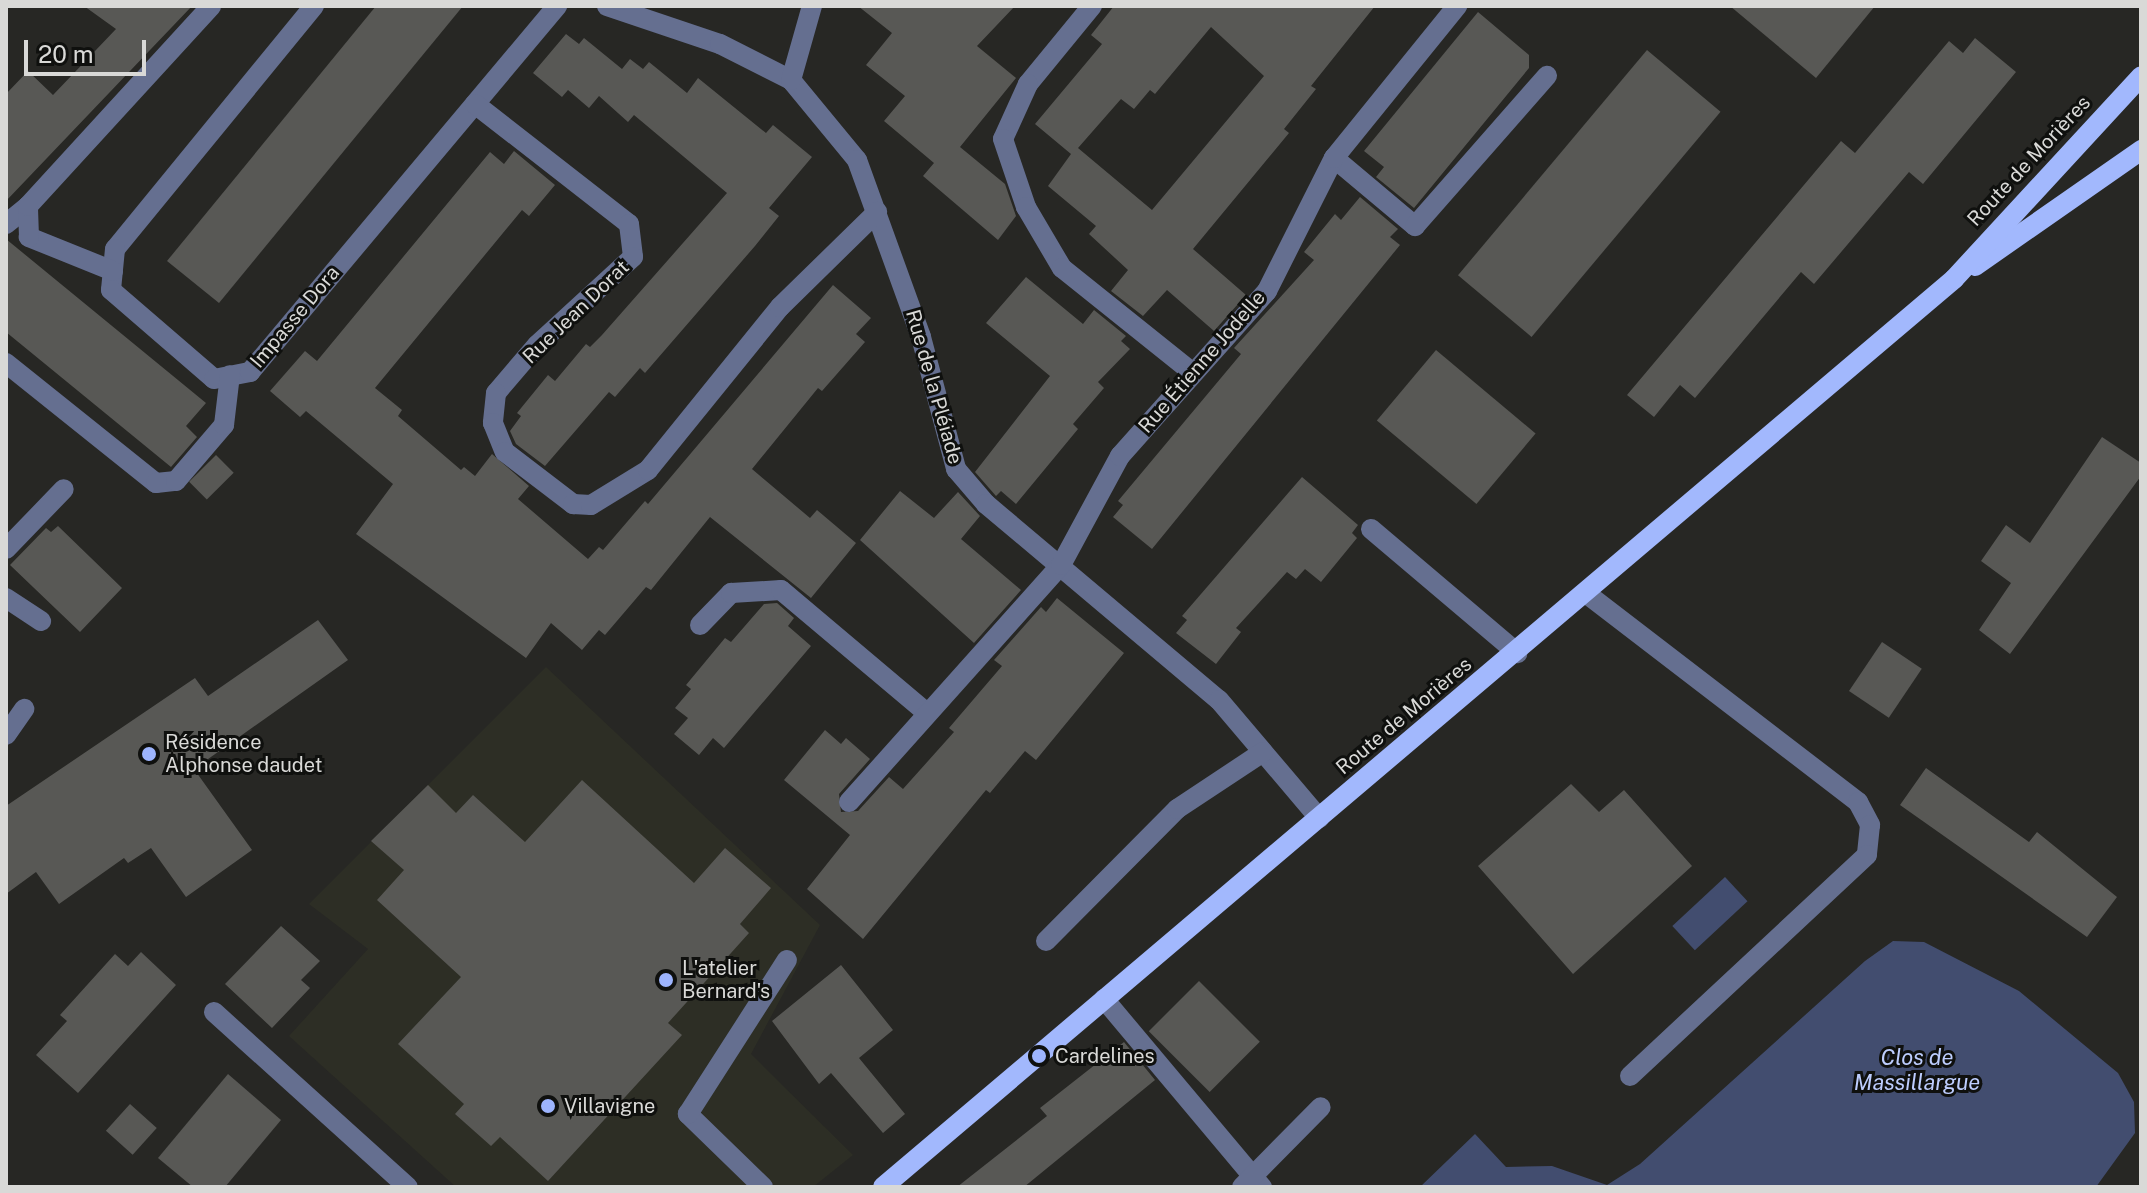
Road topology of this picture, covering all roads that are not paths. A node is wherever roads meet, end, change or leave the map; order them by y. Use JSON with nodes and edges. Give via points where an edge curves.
{"nodes":[{"id":1,"x":211,"y":6,"type":"edge"},
{"id":2,"x":314,"y":6,"type":"edge"},
{"id":3,"x":557,"y":6,"type":"edge"},
{"id":4,"x":607,"y":6,"type":"edge"},
{"id":5,"x":812,"y":6,"type":"edge"},
{"id":6,"x":1092,"y":6,"type":"edge"},
{"id":7,"x":1457,"y":6,"type":"edge"},
{"id":8,"x":1547,"y":76,"type":"dead end"},
{"id":9,"x":2141,"y":76,"type":"edge"},
{"id":10,"x":791,"y":80,"type":"junction"},
{"id":11,"x":475,"y":104,"type":"junction"},
{"id":12,"x":2141,"y":150,"type":"edge"},
{"id":13,"x":1334,"y":158,"type":"junction"},
{"id":14,"x":28,"y":206,"type":"junction"},
{"id":15,"x":877,"y":212,"type":"junction"},
{"id":16,"x":6,"y":224,"type":"edge"},
{"id":17,"x":113,"y":271,"type":"junction"},
{"id":18,"x":1954,"y":279,"type":"junction"},
{"id":19,"x":6,"y":363,"type":"edge"},
{"id":20,"x":1193,"y":373,"type":"junction"},
{"id":21,"x":230,"y":375,"type":"junction"},
{"id":22,"x":64,"y":489,"type":"dead end"},
{"id":23,"x":1371,"y":529,"type":"dead end"},
{"id":24,"x":6,"y":549,"type":"edge"},
{"id":25,"x":1061,"y":565,"type":"junction"},
{"id":26,"x":1587,"y":594,"type":"junction"},
{"id":27,"x":6,"y":598,"type":"edge"},
{"id":28,"x":41,"y":621,"type":"dead end"},
{"id":29,"x":700,"y":625,"type":"dead end"},
{"id":30,"x":1517,"y":653,"type":"junction"},
{"id":31,"x":24,"y":709,"type":"dead end"},
{"id":32,"x":927,"y":713,"type":"junction"},
{"id":33,"x":6,"y":735,"type":"edge"},
{"id":34,"x":1263,"y":752,"type":"junction"},
{"id":35,"x":849,"y":802,"type":"dead end"},
{"id":36,"x":1319,"y":818,"type":"junction"},
{"id":37,"x":1046,"y":941,"type":"dead end"},
{"id":38,"x":787,"y":960,"type":"dead end"},
{"id":39,"x":1104,"y":999,"type":"junction"},
{"id":40,"x":214,"y":1012,"type":"dead end"},
{"id":41,"x":1630,"y":1076,"type":"dead end"},
{"id":42,"x":1321,"y":1107,"type":"dead end"},
{"id":43,"x":1252,"y":1184,"type":"edge"},
{"id":44,"x":408,"y":1187,"type":"edge"},
{"id":45,"x":763,"y":1187,"type":"edge"},
{"id":46,"x":883,"y":1187,"type":"edge"}],
"edges":[{"from":1,"to":14,"type":"street"},
{"from":2,"to":17,"type":"street","via":[[115,249]]},
{"from":3,"to":11,"type":"street","name":"Impasse Dora"},
{"from":4,"to":10,"type":"street","name":"Rue de la Pléiade","via":[[720,44]]},
{"from":5,"to":10,"type":"street"},
{"from":6,"to":20,"type":"street","via":[[1028,84],[1003,139],[1026,207],[1062,268]]},
{"from":7,"to":13,"type":"street","name":"Rue Étienne Jodelle"},
{"from":8,"to":13,"type":"street","via":[[1415,226]]},
{"from":9,"to":18,"type":"main road","name":"Route de Morières"},
{"from":10,"to":15,"type":"street","name":"Rue de la Pléiade","via":[[857,160]]},
{"from":11,"to":15,"type":"street","name":"Rue Jean Dorat","via":[[629,224],[633,257],[537,345],[496,393],[493,423],[505,452],[573,504],[591,505],[648,470],[780,307]]},
{"from":11,"to":21,"type":"street","name":"Impasse Dora","via":[[250,372]]},
{"from":12,"to":18,"type":"main road","name":"Route de Morières","via":[[2046,221]]},
{"from":13,"to":20,"type":"street","name":"Rue Étienne Jodelle","via":[[1267,291]]},
{"from":14,"to":16,"type":"street"},
{"from":14,"to":17,"type":"street","via":[[29,237]]},
{"from":15,"to":25,"type":"street","name":"Rue de la Pléiade","via":[[921,337],[956,469],[986,504]]},
{"from":17,"to":21,"type":"street","name":"Impasse Dora","via":[[111,290],[214,379]]},
{"from":18,"to":26,"type":"main road","name":"Route de Morières"},
{"from":19,"to":21,"type":"street","via":[[156,483],[176,481],[224,425]]},
{"from":20,"to":25,"type":"street","name":"Rue Étienne Jodelle","via":[[1120,456]]},
{"from":22,"to":24,"type":"street"},
{"from":23,"to":30,"type":"street"},
{"from":25,"to":32,"type":"street","name":"Rue Étienne Jodelle"},
{"from":25,"to":34,"type":"street","name":"Rue de la Pléiade","via":[[1219,700]]},
{"from":26,"to":30,"type":"main road","name":"Route de Morières"},
{"from":26,"to":41,"type":"street","via":[[1858,802],[1870,825],[1867,855]]},
{"from":27,"to":28,"type":"street"},
{"from":29,"to":32,"type":"street","via":[[731,593],[781,590]]},
{"from":30,"to":36,"type":"main road","name":"Route de Morières"},
{"from":31,"to":33,"type":"street"},
{"from":32,"to":35,"type":"street","name":"Rue Étienne Jodelle"},
{"from":34,"to":36,"type":"street","name":"Rue de la Pléiade"},
{"from":34,"to":37,"type":"street","via":[[1177,809]]},
{"from":36,"to":39,"type":"main road","name":"Route de Morières"},
{"from":38,"to":45,"type":"street","via":[[688,1114]]},
{"from":39,"to":43,"type":"street"},
{"from":39,"to":46,"type":"main road","name":"Route de Morières"},
{"from":40,"to":44,"type":"street"},
{"from":42,"to":43,"type":"street"}]}
